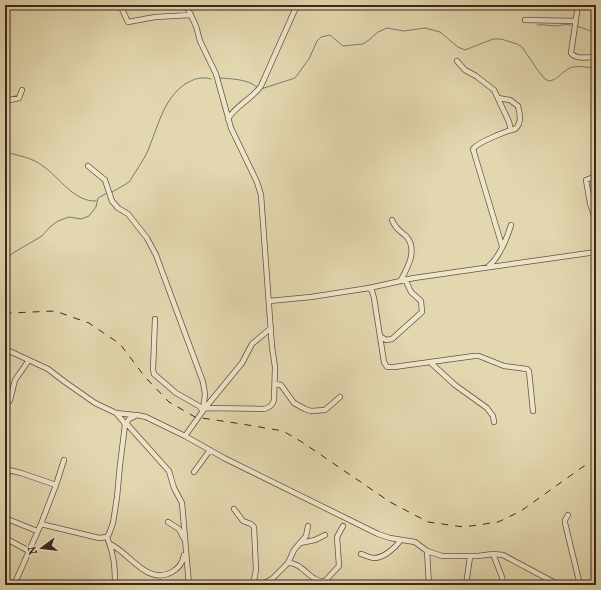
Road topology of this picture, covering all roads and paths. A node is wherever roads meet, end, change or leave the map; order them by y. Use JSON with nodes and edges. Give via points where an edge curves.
{"nodes":[{"id":1,"x":120,"y":5,"type":"edge"},
{"id":2,"x":186,"y":5,"type":"edge"},
{"id":3,"x":297,"y":5,"type":"edge"},
{"id":4,"x":578,"y":5,"type":"edge"},
{"id":5,"x":191,"y":15,"type":"junction"},
{"id":6,"x":525,"y":20,"type":"dead end"},
{"id":7,"x":575,"y":21,"type":"junction"},
{"id":8,"x":596,"y":57,"type":"edge"},
{"id":9,"x":457,"y":61,"type":"dead end"},
{"id":10,"x":22,"y":90,"type":"dead end"},
{"id":11,"x":498,"y":98,"type":"junction"},
{"id":12,"x":5,"y":101,"type":"edge"},
{"id":13,"x":228,"y":119,"type":"junction"},
{"id":14,"x":511,"y":130,"type":"junction"},
{"id":15,"x":88,"y":166,"type":"dead end"},
{"id":16,"x":596,"y":176,"type":"edge"},
{"id":17,"x":596,"y":201,"type":"edge"},
{"id":18,"x":590,"y":202,"type":"junction"},
{"id":19,"x":392,"y":220,"type":"dead end"},
{"id":20,"x":596,"y":222,"type":"edge"},
{"id":21,"x":511,"y":225,"type":"dead end"},
{"id":22,"x":502,"y":246,"type":"junction"},
{"id":23,"x":596,"y":252,"type":"edge"},
{"id":24,"x":489,"y":266,"type":"junction"},
{"id":25,"x":403,"y":280,"type":"junction"},
{"id":26,"x":369,"y":288,"type":"junction"},
{"id":27,"x":269,"y":301,"type":"junction"},
{"id":28,"x":155,"y":320,"type":"dead end"},
{"id":29,"x":271,"y":328,"type":"junction"},
{"id":30,"x":380,"y":336,"type":"junction"},
{"id":31,"x":5,"y":349,"type":"edge"},
{"id":32,"x":29,"y":360,"type":"junction"},
{"id":33,"x":430,"y":362,"type":"junction"},
{"id":34,"x":275,"y":384,"type":"junction"},
{"id":35,"x":340,"y":397,"type":"dead end"},
{"id":36,"x":5,"y":407,"type":"edge"},
{"id":37,"x":204,"y":410,"type":"junction"},
{"id":38,"x":533,"y":411,"type":"dead end"},
{"id":39,"x":116,"y":412,"type":"junction"},
{"id":40,"x":137,"y":415,"type":"junction"},
{"id":41,"x":494,"y":422,"type":"dead end"},
{"id":42,"x":126,"y":424,"type":"junction"},
{"id":43,"x":185,"y":436,"type":"junction"},
{"id":44,"x":210,"y":450,"type":"junction"},
{"id":45,"x":64,"y":460,"type":"dead end"},
{"id":46,"x":7,"y":470,"type":"edge"},
{"id":47,"x":194,"y":472,"type":"dead end"},
{"id":48,"x":5,"y":482,"type":"edge"},
{"id":49,"x":56,"y":485,"type":"junction"},
{"id":50,"x":234,"y":509,"type":"dead end"},
{"id":51,"x":568,"y":515,"type":"dead end"},
{"id":52,"x":5,"y":518,"type":"edge"},
{"id":53,"x":168,"y":522,"type":"dead end"},
{"id":54,"x":41,"y":524,"type":"junction"},
{"id":55,"x":308,"y":526,"type":"dead end"},
{"id":56,"x":344,"y":526,"type":"dead end"},
{"id":57,"x":37,"y":531,"type":"junction"},
{"id":58,"x":324,"y":535,"type":"dead end"},
{"id":59,"x":107,"y":537,"type":"junction"},
{"id":60,"x":5,"y":538,"type":"edge"},
{"id":61,"x":401,"y":540,"type":"junction"},
{"id":62,"x":300,"y":543,"type":"junction"},
{"id":63,"x":110,"y":544,"type":"junction"},
{"id":64,"x":29,"y":551,"type":"junction"},
{"id":65,"x":427,"y":551,"type":"junction"},
{"id":66,"x":361,"y":554,"type":"dead end"},
{"id":67,"x":493,"y":554,"type":"junction"},
{"id":68,"x":470,"y":556,"type":"junction"},
{"id":69,"x":288,"y":563,"type":"junction"},
{"id":70,"x":325,"y":581,"type":"junction"},
{"id":71,"x":14,"y":585,"type":"edge"},
{"id":72,"x":115,"y":585,"type":"edge"},
{"id":73,"x":189,"y":585,"type":"edge"},
{"id":74,"x":253,"y":585,"type":"edge"},
{"id":75,"x":260,"y":585,"type":"edge"},
{"id":76,"x":330,"y":585,"type":"edge"},
{"id":77,"x":429,"y":585,"type":"edge"},
{"id":78,"x":466,"y":585,"type":"edge"},
{"id":79,"x":503,"y":585,"type":"edge"},
{"id":80,"x":559,"y":585,"type":"edge"},
{"id":81,"x":580,"y":585,"type":"edge"}],
"edges":[{"from":1,"to":5,"type":"street","via":[[128,22]]},
{"from":2,"to":5,"type":"street"},
{"from":3,"to":13,"type":"street","via":[[261,86],[252,97],[236,108]]},
{"from":4,"to":7,"type":"street"},
{"from":5,"to":13,"type":"street","via":[[216,74]]},
{"from":6,"to":7,"type":"street"},
{"from":7,"to":8,"type":"street","via":[[572,56]]},
{"from":9,"to":11,"type":"street","via":[[465,70],[491,87]]},
{"from":10,"to":12,"type":"street","via":[[19,98]]},
{"from":11,"to":14,"type":"street"},
{"from":11,"to":14,"type":"street","via":[[510,100],[519,108],[519,125]]},
{"from":13,"to":27,"type":"street","via":[[261,194]]},
{"from":14,"to":22,"type":"street","via":[[483,141],[473,149]]},
{"from":15,"to":37,"type":"street","via":[[105,180],[112,201],[128,214],[147,238],[156,255],[203,382]]},
{"from":16,"to":18,"type":"street","via":[[586,180]]},
{"from":17,"to":18,"type":"street"},
{"from":18,"to":20,"type":"street"},
{"from":19,"to":25,"type":"street","via":[[412,247],[412,255]]},
{"from":21,"to":22,"type":"street"},
{"from":22,"to":24,"type":"street"},
{"from":23,"to":24,"type":"street"},
{"from":24,"to":25,"type":"street"},
{"from":25,"to":26,"type":"street"},
{"from":25,"to":30,"type":"street","via":[[421,301],[422,312],[392,339],[386,340]]},
{"from":26,"to":27,"type":"street"},
{"from":26,"to":30,"type":"street","via":[[374,298]]},
{"from":27,"to":29,"type":"street"},
{"from":28,"to":37,"type":"street","via":[[154,374],[176,393]]},
{"from":29,"to":34,"type":"street"},
{"from":29,"to":37,"type":"street","via":[[252,344],[242,363]]},
{"from":30,"to":33,"type":"street","via":[[387,367]]},
{"from":31,"to":32,"type":"street"},
{"from":32,"to":36,"type":"street","via":[[16,380]]},
{"from":32,"to":39,"type":"street","via":[[48,369],[87,398]]},
{"from":33,"to":38,"type":"street","via":[[479,356],[504,366],[527,369]]},
{"from":33,"to":41,"type":"street","via":[[455,385],[487,408]]},
{"from":34,"to":35,"type":"street","via":[[281,385],[290,399],[299,406],[311,411],[325,410]]},
{"from":34,"to":37,"type":"street","via":[[274,400],[270,407]]},
{"from":37,"to":43,"type":"street"},
{"from":39,"to":40,"type":"street"},
{"from":39,"to":42,"type":"street"},
{"from":40,"to":42,"type":"street"},
{"from":40,"to":43,"type":"street"},
{"from":42,"to":59,"type":"street","via":[[113,523]]},
{"from":42,"to":73,"type":"street","via":[[169,471],[182,503]]},
{"from":43,"to":44,"type":"street"},
{"from":44,"to":47,"type":"street"},
{"from":44,"to":61,"type":"street","via":[[378,534]]},
{"from":45,"to":49,"type":"street"},
{"from":46,"to":48,"type":"street"},
{"from":46,"to":49,"type":"street"},
{"from":49,"to":54,"type":"street"},
{"from":50,"to":74,"type":"street","via":[[243,521],[254,527],[256,570]]},
{"from":51,"to":81,"type":"street","via":[[565,523]]},
{"from":52,"to":57,"type":"street"},
{"from":53,"to":63,"type":"street","via":[[179,529],[185,546],[181,565],[170,573],[154,576]]},
{"from":54,"to":57,"type":"street"},
{"from":54,"to":59,"type":"street","via":[[99,538]]},
{"from":55,"to":62,"type":"street","via":[[306,536]]},
{"from":56,"to":70,"type":"street","via":[[337,537],[339,566]]},
{"from":57,"to":64,"type":"street"},
{"from":58,"to":62,"type":"street"},
{"from":59,"to":63,"type":"street"},
{"from":60,"to":64,"type":"street"},
{"from":61,"to":65,"type":"street","via":[[415,542]]},
{"from":61,"to":66,"type":"street","via":[[394,549],[381,556],[374,558]]},
{"from":62,"to":69,"type":"street"},
{"from":63,"to":72,"type":"street","via":[[115,567]]},
{"from":64,"to":71,"type":"street"},
{"from":65,"to":68,"type":"street","via":[[442,556]]},
{"from":65,"to":77,"type":"street"},
{"from":67,"to":68,"type":"street"},
{"from":67,"to":79,"type":"street"},
{"from":67,"to":80,"type":"street","via":[[503,556]]},
{"from":68,"to":78,"type":"street"},
{"from":69,"to":70,"type":"street","via":[[296,563],[318,581]]},
{"from":69,"to":75,"type":"street"},
{"from":70,"to":76,"type":"street"}]}
